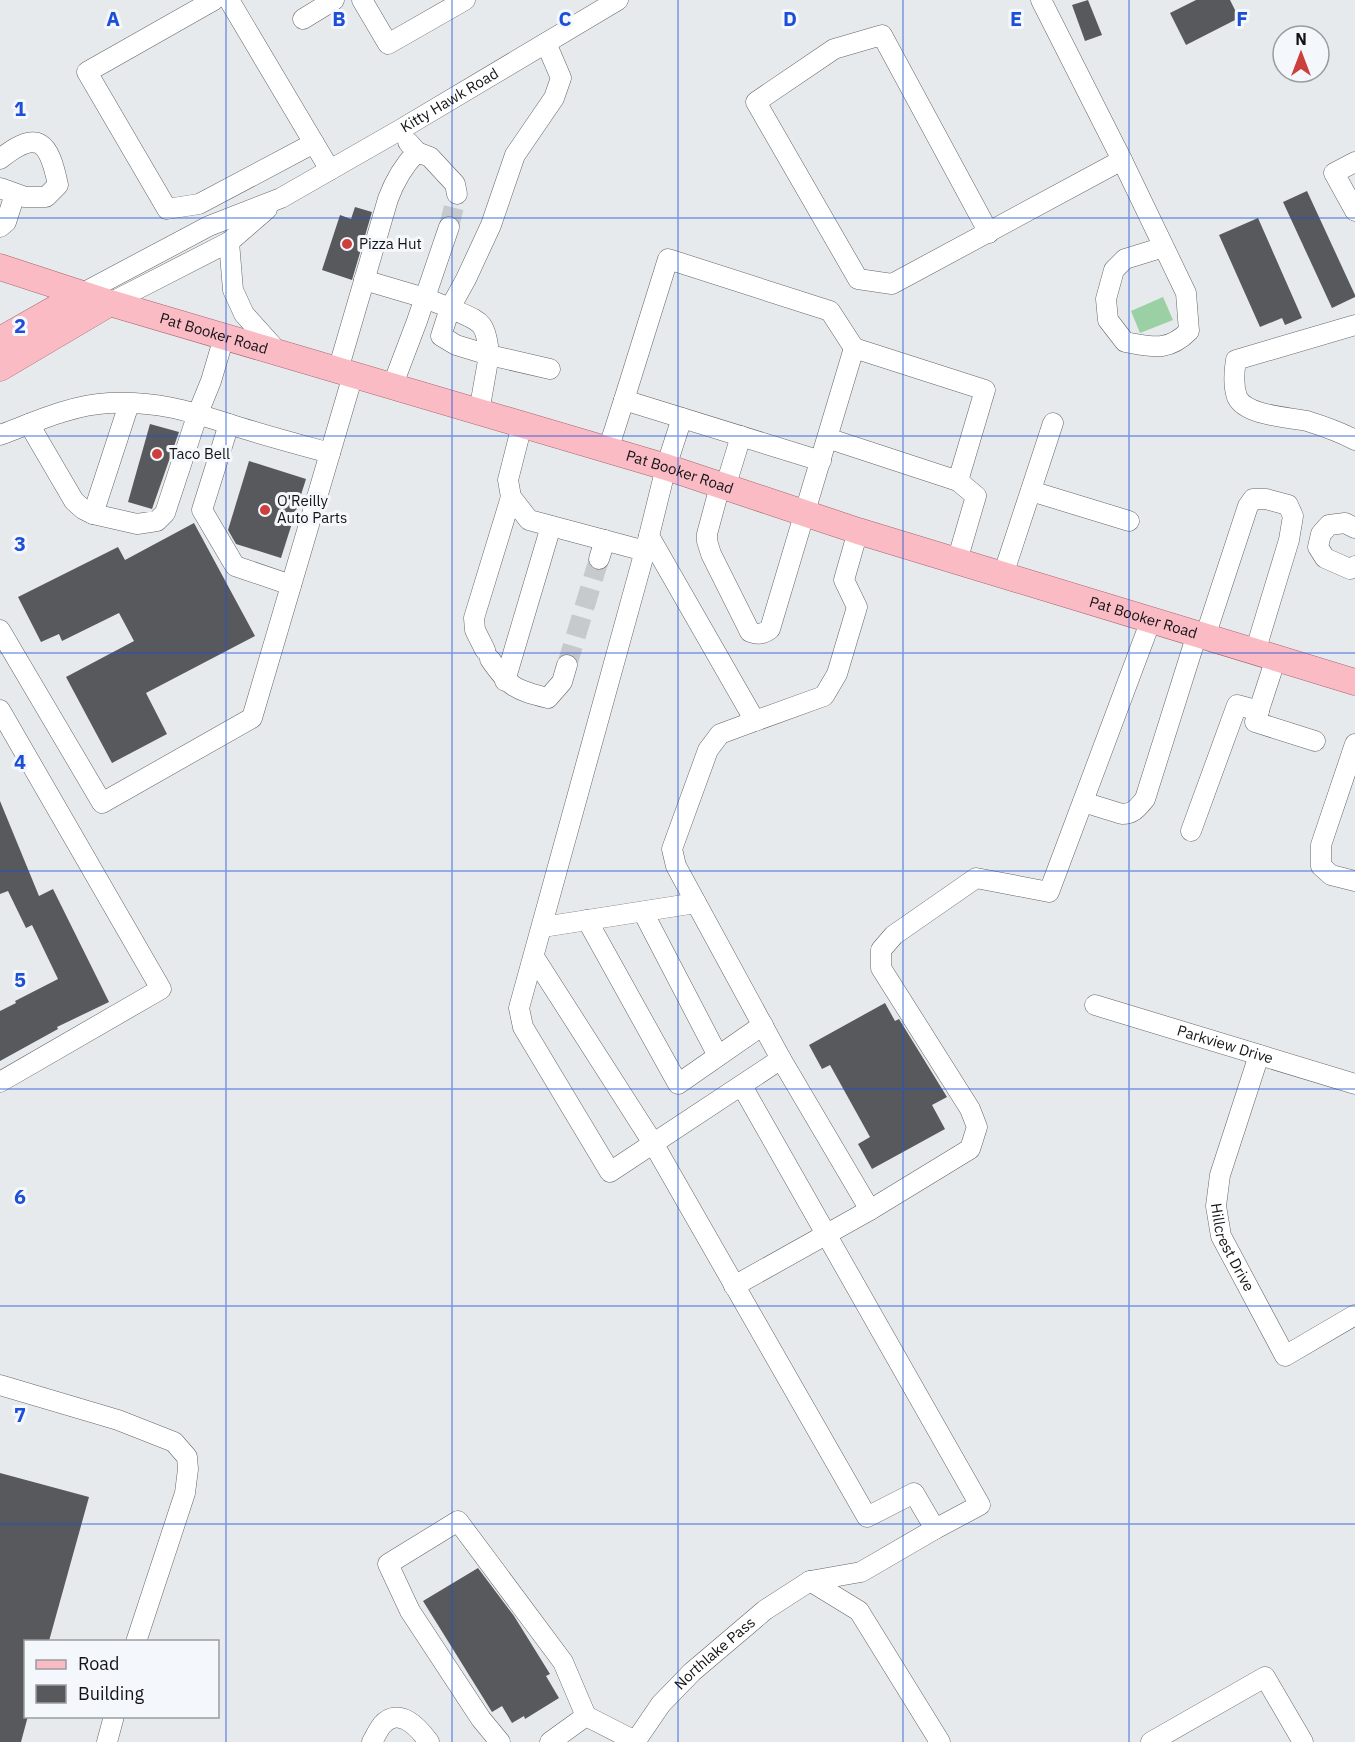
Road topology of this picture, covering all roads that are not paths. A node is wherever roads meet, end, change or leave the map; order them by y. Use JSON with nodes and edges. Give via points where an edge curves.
{"nodes":[{"id":1,"x":214,"y":0,"type":"edge"},
{"id":2,"x":229,"y":0,"type":"edge"},
{"id":3,"x":334,"y":0,"type":"edge"},
{"id":4,"x":362,"y":0,"type":"edge"},
{"id":5,"x":465,"y":0,"type":"edge"},
{"id":6,"x":618,"y":0,"type":"edge"},
{"id":7,"x":1041,"y":0,"type":"edge"},
{"id":8,"x":303,"y":19,"type":"dead end"},
{"id":9,"x":546,"y":43,"type":"junction"},
{"id":10,"x":398,"y":132,"type":"junction"},
{"id":11,"x":314,"y":143,"type":"junction"},
{"id":12,"x":417,"y":152,"type":"junction"},
{"id":13,"x":0,"y":159,"type":"edge"},
{"id":14,"x":1122,"y":160,"type":"junction"},
{"id":15,"x":1355,"y":162,"type":"edge"},
{"id":16,"x":330,"y":170,"type":"junction"},
{"id":17,"x":8,"y":191,"type":"edge"},
{"id":18,"x":457,"y":194,"type":"dead end"},
{"id":19,"x":281,"y":198,"type":"junction"},
{"id":20,"x":1355,"y":211,"type":"edge"},
{"id":21,"x":449,"y":227,"type":"tunnel mouth"},
{"id":22,"x":1,"y":232,"type":"edge"},
{"id":23,"x":989,"y":232,"type":"junction"},
{"id":24,"x":229,"y":242,"type":"junction"},
{"id":25,"x":1164,"y":247,"type":"junction"},
{"id":26,"x":0,"y":267,"type":"edge"},
{"id":27,"x":364,"y":280,"type":"junction"},
{"id":28,"x":81,"y":294,"type":"junction"},
{"id":29,"x":425,"y":298,"type":"junction"},
{"id":30,"x":110,"y":303,"type":"junction"},
{"id":31,"x":450,"y":308,"type":"junction"},
{"id":32,"x":1355,"y":325,"type":"edge"},
{"id":33,"x":224,"y":337,"type":"junction"},
{"id":34,"x":0,"y":340,"type":"edge"},
{"id":35,"x":854,"y":348,"type":"junction"},
{"id":36,"x":279,"y":353,"type":"junction"},
{"id":37,"x":489,"y":355,"type":"junction"},
{"id":38,"x":0,"y":368,"type":"edge"},
{"id":39,"x":550,"y":369,"type":"dead end"},
{"id":40,"x":346,"y":373,"type":"junction"},
{"id":41,"x":392,"y":387,"type":"junction"},
{"id":42,"x":624,"y":400,"type":"junction"},
{"id":43,"x":129,"y":404,"type":"junction"},
{"id":44,"x":198,"y":412,"type":"junction"},
{"id":45,"x":479,"y":412,"type":"junction"},
{"id":46,"x":682,"y":418,"type":"junction"},
{"id":47,"x":1053,"y":423,"type":"dead end"},
{"id":48,"x":29,"y":424,"type":"junction"},
{"id":49,"x":229,"y":424,"type":"junction"},
{"id":50,"x":522,"y":425,"type":"junction"},
{"id":51,"x":0,"y":435,"type":"edge"},
{"id":52,"x":741,"y":436,"type":"junction"},
{"id":53,"x":827,"y":438,"type":"junction"},
{"id":54,"x":1355,"y":440,"type":"edge"},
{"id":55,"x":608,"y":450,"type":"junction"},
{"id":56,"x":330,"y":453,"type":"junction"},
{"id":57,"x":821,"y":461,"type":"junction"},
{"id":58,"x":666,"y":467,"type":"junction"},
{"id":59,"x":958,"y":482,"type":"junction"},
{"id":60,"x":722,"y":487,"type":"junction"},
{"id":61,"x":1031,"y":491,"type":"junction"},
{"id":62,"x":511,"y":497,"type":"junction"},
{"id":63,"x":93,"y":514,"type":"junction"},
{"id":64,"x":806,"y":514,"type":"junction"},
{"id":65,"x":1129,"y":522,"type":"dead end"},
{"id":66,"x":551,"y":526,"type":"junction"},
{"id":67,"x":1355,"y":528,"type":"edge"},
{"id":68,"x":858,"y":531,"type":"junction"},
{"id":69,"x":605,"y":540,"type":"junction"},
{"id":70,"x":647,"y":543,"type":"junction"},
{"id":71,"x":599,"y":560,"type":"tunnel mouth"},
{"id":72,"x":957,"y":561,"type":"junction"},
{"id":73,"x":1355,"y":566,"type":"edge"},
{"id":74,"x":1003,"y":575,"type":"junction"},
{"id":75,"x":291,"y":585,"type":"junction"},
{"id":76,"x":1150,"y":620,"type":"junction"},
{"id":77,"x":0,"y":630,"type":"edge"},
{"id":78,"x":1201,"y":635,"type":"junction"},
{"id":79,"x":1265,"y":655,"type":"junction"},
{"id":80,"x":567,"y":665,"type":"tunnel mouth"},
{"id":81,"x":505,"y":681,"type":"junction"},
{"id":82,"x":1355,"y":681,"type":"edge"},
{"id":83,"x":0,"y":710,"type":"edge"},
{"id":84,"x":1259,"y":711,"type":"junction"},
{"id":85,"x":755,"y":721,"type":"junction"},
{"id":86,"x":1315,"y":741,"type":"dead end"},
{"id":87,"x":1355,"y":744,"type":"edge"},
{"id":88,"x":1083,"y":802,"type":"junction"},
{"id":89,"x":1191,"y":831,"type":"dead end"},
{"id":90,"x":1355,"y":881,"type":"edge"},
{"id":91,"x":696,"y":903,"type":"junction"},
{"id":92,"x":642,"y":912,"type":"junction"},
{"id":93,"x":587,"y":920,"type":"junction"},
{"id":94,"x":543,"y":927,"type":"junction"},
{"id":95,"x":534,"y":957,"type":"junction"},
{"id":96,"x":1095,"y":1005,"type":"dead end"},
{"id":97,"x":763,"y":1025,"type":"junction"},
{"id":98,"x":1259,"y":1055,"type":"junction"},
{"id":99,"x":718,"y":1056,"type":"junction"},
{"id":100,"x":782,"y":1059,"type":"junction"},
{"id":101,"x":0,"y":1082,"type":"edge"},
{"id":102,"x":1355,"y":1084,"type":"edge"},
{"id":103,"x":742,"y":1086,"type":"junction"},
{"id":104,"x":653,"y":1143,"type":"junction"},
{"id":105,"x":870,"y":1210,"type":"junction"},
{"id":106,"x":826,"y":1234,"type":"junction"},
{"id":107,"x":734,"y":1286,"type":"junction"},
{"id":108,"x":1355,"y":1315,"type":"edge"},
{"id":109,"x":0,"y":1385,"type":"edge"},
{"id":110,"x":935,"y":1529,"type":"junction"},
{"id":111,"x":810,"y":1581,"type":"junction"},
{"id":112,"x":136,"y":1640,"type":"edge"},
{"id":113,"x":586,"y":1716,"type":"junction"},
{"id":114,"x":113,"y":1718,"type":"edge"},
{"id":115,"x":635,"y":1741,"type":"edge"},
{"id":116,"x":107,"y":1742,"type":"edge"},
{"id":117,"x":372,"y":1742,"type":"edge"},
{"id":118,"x":429,"y":1742,"type":"edge"},
{"id":119,"x":500,"y":1742,"type":"edge"},
{"id":120,"x":550,"y":1742,"type":"edge"},
{"id":121,"x":940,"y":1742,"type":"edge"},
{"id":122,"x":1151,"y":1742,"type":"edge"},
{"id":123,"x":1303,"y":1742,"type":"edge"}],
"edges":[{"from":1,"to":11,"type":"street","via":[[87,72],[167,209],[199,204]]},
{"from":2,"to":11,"type":"street"},
{"from":3,"to":8,"type":"street"},
{"from":4,"to":5,"type":"street","via":[[388,44]]},
{"from":6,"to":9,"type":"street","name":"Kitty Hawk Road"},
{"from":7,"to":14,"type":"street"},
{"from":9,"to":10,"type":"street","name":"Kitty Hawk Road"},
{"from":9,"to":31,"type":"street","via":[[561,78],[554,98],[514,154],[490,225]]},
{"from":10,"to":12,"type":"street"},
{"from":10,"to":16,"type":"street","name":"Kitty Hawk Road"},
{"from":11,"to":16,"type":"street"},
{"from":12,"to":18,"type":"street","via":[[430,157],[455,184]]},
{"from":12,"to":27,"type":"street","via":[[397,177]]},
{"from":13,"to":17,"type":"street","via":[[33,141],[39,142],[53,159],[58,185],[46,197],[25,197]]},
{"from":14,"to":23,"type":"street"},
{"from":14,"to":25,"type":"street"},
{"from":15,"to":20,"type":"street","via":[[1334,173]]},
{"from":16,"to":19,"type":"street","name":"Kitty Hawk Road"},
{"from":17,"to":22,"type":"street"},
{"from":19,"to":24,"type":"street","name":"Kitty Hawk Road"},
{"from":19,"to":28,"type":"street","name":"Kitty Hawk Road","via":[[209,226]]},
{"from":21,"to":29,"type":"street"},
{"from":23,"to":23,"type":"street","via":[[882,35],[834,49],[756,102],[858,279],[892,284]]},
{"from":24,"to":30,"type":"street","name":"Kitty Hawk Road"},
{"from":24,"to":36,"type":"street","via":[[233,290],[244,314]]},
{"from":25,"to":25,"type":"street","via":[[1125,260],[1113,270],[1106,299],[1108,320],[1125,342],[1153,347],[1177,343],[1189,331],[1186,293]]},
{"from":26,"to":28,"type":"main road","name":"Pat Booker Road"},
{"from":27,"to":29,"type":"street"},
{"from":27,"to":40,"type":"street"},
{"from":28,"to":30,"type":"main road","name":"Pat Booker Road"},
{"from":28,"to":34,"type":"main road","name":"Kitty Hawk Road"},
{"from":29,"to":31,"type":"street"},
{"from":29,"to":41,"type":"street"},
{"from":30,"to":33,"type":"main road","name":"Pat Booker Road"},
{"from":30,"to":38,"type":"main road","name":"Kitty Hawk Road"},
{"from":31,"to":37,"type":"street","via":[[480,322],[487,332]]},
{"from":31,"to":37,"type":"street","via":[[441,336]]},
{"from":32,"to":54,"type":"street","via":[[1236,360],[1234,378],[1238,398],[1251,409],[1307,422]]},
{"from":33,"to":36,"type":"main road","name":"Pat Booker Road"},
{"from":33,"to":44,"type":"street"},
{"from":35,"to":42,"type":"street","via":[[830,311],[668,259]]},
{"from":35,"to":53,"type":"street"},
{"from":35,"to":59,"type":"street","via":[[985,390]]},
{"from":36,"to":40,"type":"main road","name":"Pat Booker Road"},
{"from":37,"to":39,"type":"street"},
{"from":37,"to":45,"type":"street"},
{"from":40,"to":41,"type":"main road","name":"Pat Booker Road"},
{"from":40,"to":56,"type":"street"},
{"from":41,"to":45,"type":"main road","name":"Pat Booker Road"},
{"from":42,"to":46,"type":"street"},
{"from":42,"to":55,"type":"street"},
{"from":43,"to":44,"type":"street"},
{"from":43,"to":48,"type":"street","via":[[64,412]]},
{"from":43,"to":63,"type":"street"},
{"from":44,"to":49,"type":"street"},
{"from":44,"to":63,"type":"street","via":[[165,513],[157,521],[137,524]]},
{"from":45,"to":50,"type":"main road","name":"Pat Booker Road"},
{"from":46,"to":52,"type":"street"},
{"from":46,"to":58,"type":"street"},
{"from":47,"to":61,"type":"street"},
{"from":48,"to":51,"type":"street"},
{"from":48,"to":63,"type":"street","via":[[74,501]]},
{"from":49,"to":56,"type":"street"},
{"from":49,"to":75,"type":"street","via":[[202,510],[235,566]]},
{"from":50,"to":55,"type":"main road","name":"Pat Booker Road"},
{"from":50,"to":62,"type":"street","via":[[508,480]]},
{"from":52,"to":57,"type":"street"},
{"from":52,"to":60,"type":"street"},
{"from":53,"to":57,"type":"street"},
{"from":53,"to":59,"type":"street"},
{"from":55,"to":58,"type":"main road","name":"Pat Booker Road"},
{"from":56,"to":75,"type":"street"},
{"from":57,"to":64,"type":"street"},
{"from":58,"to":60,"type":"main road","name":"Pat Booker Road"},
{"from":58,"to":70,"type":"street"},
{"from":59,"to":72,"type":"street","via":[[976,496]]},
{"from":60,"to":64,"type":"main road","name":"Pat Booker Road"},
{"from":60,"to":64,"type":"street","via":[[707,541],[750,632],[756,634],[771,629]]},
{"from":61,"to":65,"type":"street"},
{"from":61,"to":74,"type":"street"},
{"from":62,"to":66,"type":"street","via":[[529,520]]},
{"from":62,"to":81,"type":"street","via":[[474,618],[475,630]]},
{"from":64,"to":68,"type":"main road","name":"Pat Booker Road"},
{"from":66,"to":69,"type":"street"},
{"from":66,"to":81,"type":"street"},
{"from":67,"to":73,"type":"street","via":[[1345,523],[1329,525],[1318,547],[1324,558],[1350,568]]},
{"from":68,"to":72,"type":"main road","name":"Pat Booker Road"},
{"from":68,"to":85,"type":"street","via":[[844,580],[857,607],[837,674],[824,696]]},
{"from":69,"to":70,"type":"street"},
{"from":69,"to":71,"type":"street"},
{"from":70,"to":85,"type":"street"},
{"from":70,"to":94,"type":"street"},
{"from":72,"to":74,"type":"main road","name":"Pat Booker Road"},
{"from":74,"to":76,"type":"main road","name":"Pat Booker Road"},
{"from":75,"to":77,"type":"street","via":[[252,718],[102,803]]},
{"from":76,"to":78,"type":"main road","name":"Pat Booker Road"},
{"from":76,"to":88,"type":"street"},
{"from":78,"to":79,"type":"main road","name":"Pat Booker Road"},
{"from":78,"to":79,"type":"street","via":[[1248,506],[1253,499],[1288,505],[1293,516]]},
{"from":78,"to":88,"type":"street","via":[[1145,799],[1129,814]]},
{"from":79,"to":82,"type":"main road","name":"Pat Booker Road"},
{"from":79,"to":84,"type":"street"},
{"from":80,"to":81,"type":"street","via":[[562,682],[548,698],[521,691]]},
{"from":83,"to":101,"type":"street","via":[[160,989]]},
{"from":84,"to":86,"type":"street","via":[[1255,722]]},
{"from":84,"to":89,"type":"street","via":[[1237,705]]},
{"from":85,"to":91,"type":"street","via":[[720,734],[708,750],[672,849],[676,866]]},
{"from":87,"to":90,"type":"street","via":[[1322,845],[1321,866],[1331,875]]},
{"from":88,"to":105,"type":"street","via":[[1049,892],[976,878],[894,935],[881,950],[881,968],[970,1109],[977,1127],[970,1149]]},
{"from":91,"to":92,"type":"street"},
{"from":91,"to":97,"type":"street"},
{"from":92,"to":93,"type":"street"},
{"from":92,"to":99,"type":"street"},
{"from":93,"to":94,"type":"street"},
{"from":93,"to":99,"type":"street","via":[[678,1084]]},
{"from":94,"to":95,"type":"street"},
{"from":95,"to":104,"type":"street"},
{"from":95,"to":104,"type":"street","via":[[519,1008],[524,1027],[610,1172]]},
{"from":96,"to":98,"type":"street","name":"Parkview Drive"},
{"from":97,"to":99,"type":"street"},
{"from":97,"to":100,"type":"street"},
{"from":98,"to":102,"type":"street","name":"Parkview Drive"},
{"from":98,"to":108,"type":"street","name":"Hillcrest Drive","via":[[1220,1175],[1216,1206],[1221,1236],[1285,1356]]},
{"from":100,"to":103,"type":"street"},
{"from":100,"to":105,"type":"street"},
{"from":103,"to":104,"type":"street"},
{"from":103,"to":106,"type":"street"},
{"from":104,"to":107,"type":"street"},
{"from":105,"to":106,"type":"street"},
{"from":106,"to":107,"type":"street"},
{"from":106,"to":110,"type":"street","via":[[980,1505]]},
{"from":107,"to":110,"type":"street","via":[[867,1517],[914,1493]]},
{"from":109,"to":112,"type":"street","via":[[118,1420],[174,1442],[187,1457],[185,1493]]},
{"from":110,"to":111,"type":"street","via":[[861,1572]]},
{"from":111,"to":115,"type":"street","name":"Northlake Pass","via":[[765,1610],[692,1672],[661,1704]]},
{"from":111,"to":121,"type":"street","via":[[859,1611]]},
{"from":113,"to":115,"type":"street"},
{"from":113,"to":119,"type":"street","via":[[563,1662],[458,1521],[388,1563],[410,1611]]},
{"from":113,"to":120,"type":"street"},
{"from":114,"to":116,"type":"street"},
{"from":117,"to":118,"type":"street","via":[[383,1724],[395,1716],[403,1717]]},
{"from":122,"to":123,"type":"street","via":[[1265,1677]]}]}
